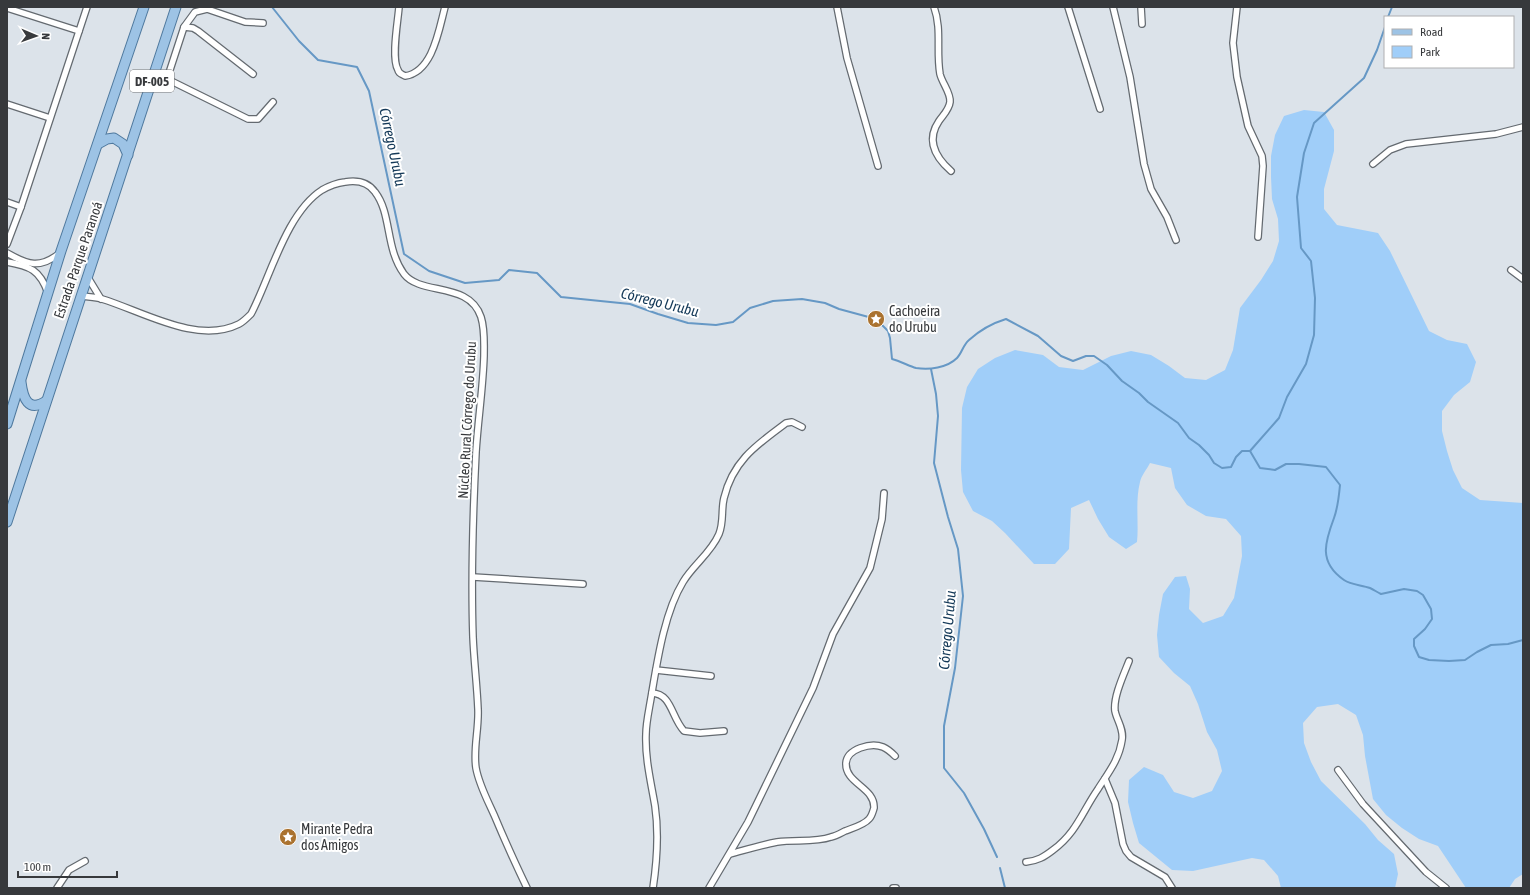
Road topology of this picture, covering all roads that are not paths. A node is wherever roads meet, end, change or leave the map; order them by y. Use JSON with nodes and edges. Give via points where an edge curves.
{"nodes":[{"id":1,"x":87,"y":7,"type":"edge"},
{"id":2,"x":144,"y":7,"type":"edge"},
{"id":3,"x":176,"y":7,"type":"edge"},
{"id":4,"x":399,"y":7,"type":"edge"},
{"id":5,"x":445,"y":7,"type":"edge"},
{"id":6,"x":837,"y":7,"type":"edge"},
{"id":7,"x":934,"y":7,"type":"edge"},
{"id":8,"x":1068,"y":7,"type":"edge"},
{"id":9,"x":1113,"y":7,"type":"edge"},
{"id":10,"x":1141,"y":7,"type":"edge"},
{"id":11,"x":1237,"y":7,"type":"edge"},
{"id":12,"x":7,"y":8,"type":"edge"},
{"id":13,"x":264,"y":23,"type":"dead end"},
{"id":14,"x":1142,"y":24,"type":"dead end"},
{"id":15,"x":184,"y":27,"type":"junction"},
{"id":16,"x":79,"y":31,"type":"junction"},
{"id":17,"x":155,"y":73,"type":"junction"},
{"id":18,"x":253,"y":74,"type":"dead end"},
{"id":19,"x":167,"y":79,"type":"junction"},
{"id":20,"x":273,"y":102,"type":"dead end"},
{"id":21,"x":7,"y":104,"type":"edge"},
{"id":22,"x":1100,"y":109,"type":"dead end"},
{"id":23,"x":50,"y":118,"type":"junction"},
{"id":24,"x":1523,"y":126,"type":"edge"},
{"id":25,"x":98,"y":144,"type":"junction"},
{"id":26,"x":128,"y":155,"type":"junction"},
{"id":27,"x":1373,"y":164,"type":"dead end"},
{"id":28,"x":878,"y":166,"type":"dead end"},
{"id":29,"x":951,"y":171,"type":"dead end"},
{"id":30,"x":7,"y":202,"type":"edge"},
{"id":31,"x":21,"y":207,"type":"junction"},
{"id":32,"x":1258,"y":237,"type":"dead end"},
{"id":33,"x":1176,"y":240,"type":"dead end"},
{"id":34,"x":7,"y":244,"type":"edge"},
{"id":35,"x":61,"y":251,"type":"junction"},
{"id":36,"x":7,"y":253,"type":"edge"},
{"id":37,"x":7,"y":262,"type":"edge"},
{"id":38,"x":1511,"y":270,"type":"dead end"},
{"id":39,"x":88,"y":276,"type":"junction"},
{"id":40,"x":1523,"y":279,"type":"edge"},
{"id":41,"x":48,"y":294,"type":"junction"},
{"id":42,"x":81,"y":296,"type":"junction"},
{"id":43,"x":101,"y":299,"type":"junction"},
{"id":44,"x":21,"y":381,"type":"junction"},
{"id":45,"x":46,"y":401,"type":"junction"},
{"id":46,"x":7,"y":424,"type":"edge"},
{"id":47,"x":802,"y":428,"type":"dead end"},
{"id":48,"x":884,"y":493,"type":"dead end"},
{"id":49,"x":7,"y":522,"type":"edge"},
{"id":50,"x":473,"y":577,"type":"junction"},
{"id":51,"x":583,"y":584,"type":"dead end"},
{"id":52,"x":1129,"y":661,"type":"dead end"},
{"id":53,"x":656,"y":670,"type":"junction"},
{"id":54,"x":711,"y":676,"type":"dead end"},
{"id":55,"x":652,"y":693,"type":"junction"},
{"id":56,"x":724,"y":731,"type":"dead end"},
{"id":57,"x":895,"y":756,"type":"dead end"},
{"id":58,"x":1338,"y":770,"type":"dead end"},
{"id":59,"x":1105,"y":779,"type":"junction"},
{"id":60,"x":730,"y":854,"type":"junction"},
{"id":61,"x":85,"y":861,"type":"dead end"},
{"id":62,"x":1026,"y":862,"type":"dead end"},
{"id":63,"x":57,"y":888,"type":"edge"},
{"id":64,"x":527,"y":888,"type":"edge"},
{"id":65,"x":653,"y":888,"type":"edge"},
{"id":66,"x":709,"y":888,"type":"edge"},
{"id":67,"x":1172,"y":888,"type":"edge"},
{"id":68,"x":1446,"y":888,"type":"edge"}],
"edges":[{"from":1,"to":16,"type":"street"},
{"from":2,"to":25,"type":"main road","name":"Estrada Parque Paranoá","number":"DF-005"},
{"from":3,"to":17,"type":"main road","name":"Estrada Parque Paranoá","number":"DF-005"},
{"from":4,"to":5,"type":"street","via":[[395,60],[400,74],[405,76],[416,72],[426,61],[435,45]]},
{"from":6,"to":28,"type":"street","via":[[847,58]]},
{"from":7,"to":29,"type":"street","via":[[938,21],[939,72],[950,100],[949,107],[932,133],[932,144],[936,155]]},
{"from":8,"to":22,"type":"street"},
{"from":9,"to":33,"type":"street","via":[[1130,77],[1144,164],[1151,189],[1167,217]]},
{"from":10,"to":14,"type":"street"},
{"from":11,"to":32,"type":"street","via":[[1233,43],[1235,70],[1243,110],[1262,156],[1263,166]]},
{"from":12,"to":16,"type":"street"},
{"from":13,"to":15,"type":"street","via":[[245,22],[207,9],[195,12]]},
{"from":15,"to":18,"type":"street","via":[[198,31]]},
{"from":15,"to":19,"type":"street"},
{"from":16,"to":23,"type":"street"},
{"from":17,"to":19,"type":"street"},
{"from":17,"to":26,"type":"main road","name":"Estrada Parque Paranoá","number":"DF-005"},
{"from":19,"to":20,"type":"street","via":[[248,119],[258,119]]},
{"from":21,"to":23,"type":"street"},
{"from":23,"to":31,"type":"street"},
{"from":24,"to":27,"type":"street","via":[[1496,134],[1406,144],[1390,150]]},
{"from":25,"to":26,"type":"main road","via":[[114,138],[123,144]]},
{"from":25,"to":35,"type":"main road","name":"Estrada Parque Paranoá","number":"DF-005"},
{"from":26,"to":39,"type":"main road","name":"Estrada Parque Paranoá","number":"DF-005"},
{"from":30,"to":31,"type":"street"},
{"from":31,"to":34,"type":"street"},
{"from":35,"to":36,"type":"street","via":[[51,260],[38,264],[29,263]]},
{"from":35,"to":41,"type":"main road","name":"Estrada Parque Paranoá","number":"DF-005"},
{"from":37,"to":41,"type":"street","via":[[32,269],[44,281]]},
{"from":38,"to":40,"type":"street"},
{"from":39,"to":42,"type":"main road","name":"Estrada Parque Paranoá","number":"DF-005"},
{"from":39,"to":43,"type":"street"},
{"from":41,"to":44,"type":"main road","name":"Estrada Parque Paranoá","number":"DF-005"},
{"from":42,"to":43,"type":"street","name":"Núcleo Rural Córrego do Urubu"},
{"from":42,"to":45,"type":"main road","name":"Estrada Parque Paranoá","number":"DF-005"},
{"from":43,"to":50,"type":"street","name":"Núcleo Rural Córrego do Urubu","via":[[201,331],[218,330],[240,324],[251,314],[287,234],[305,205],[324,188],[335,184],[368,184],[378,195],[391,247],[405,275],[415,282],[449,290],[461,296],[476,308],[484,330],[476,449]]},
{"from":44,"to":45,"type":"main road","via":[[28,403],[36,405]]},
{"from":44,"to":46,"type":"main road","name":"Estrada Parque Paranoá","number":"DF-005"},
{"from":45,"to":49,"type":"main road","name":"Estrada Parque Paranoá","number":"DF-005"},
{"from":47,"to":53,"type":"street","via":[[792,422],[786,423],[749,452],[734,472],[724,499],[719,534],[714,544],[684,580],[674,598]]},
{"from":48,"to":60,"type":"street","via":[[882,519],[870,568],[833,634],[813,688]]},
{"from":50,"to":51,"type":"street"},
{"from":50,"to":64,"type":"street","name":"Núcleo Rural Córrego do Urubu","via":[[473,637],[478,712],[476,766],[484,793]]},
{"from":52,"to":59,"type":"street","via":[[1115,703],[1122,740],[1116,762]]},
{"from":53,"to":54,"type":"street"},
{"from":53,"to":55,"type":"street"},
{"from":55,"to":56,"type":"street","via":[[659,693],[667,699],[684,731]]},
{"from":55,"to":65,"type":"street","via":[[646,732],[646,753],[657,834]]},
{"from":57,"to":60,"type":"street","via":[[882,746],[857,749],[849,755],[847,770],[853,779],[867,790],[874,803],[870,818],[862,824],[831,838],[777,842]]},
{"from":58,"to":68,"type":"street","via":[[1363,804],[1426,872]]},
{"from":59,"to":62,"type":"street","via":[[1070,836],[1046,856]]},
{"from":59,"to":67,"type":"street","via":[[1115,803],[1122,844],[1126,851],[1164,877]]},
{"from":60,"to":66,"type":"street"},
{"from":61,"to":63,"type":"street","via":[[69,870]]}]}
